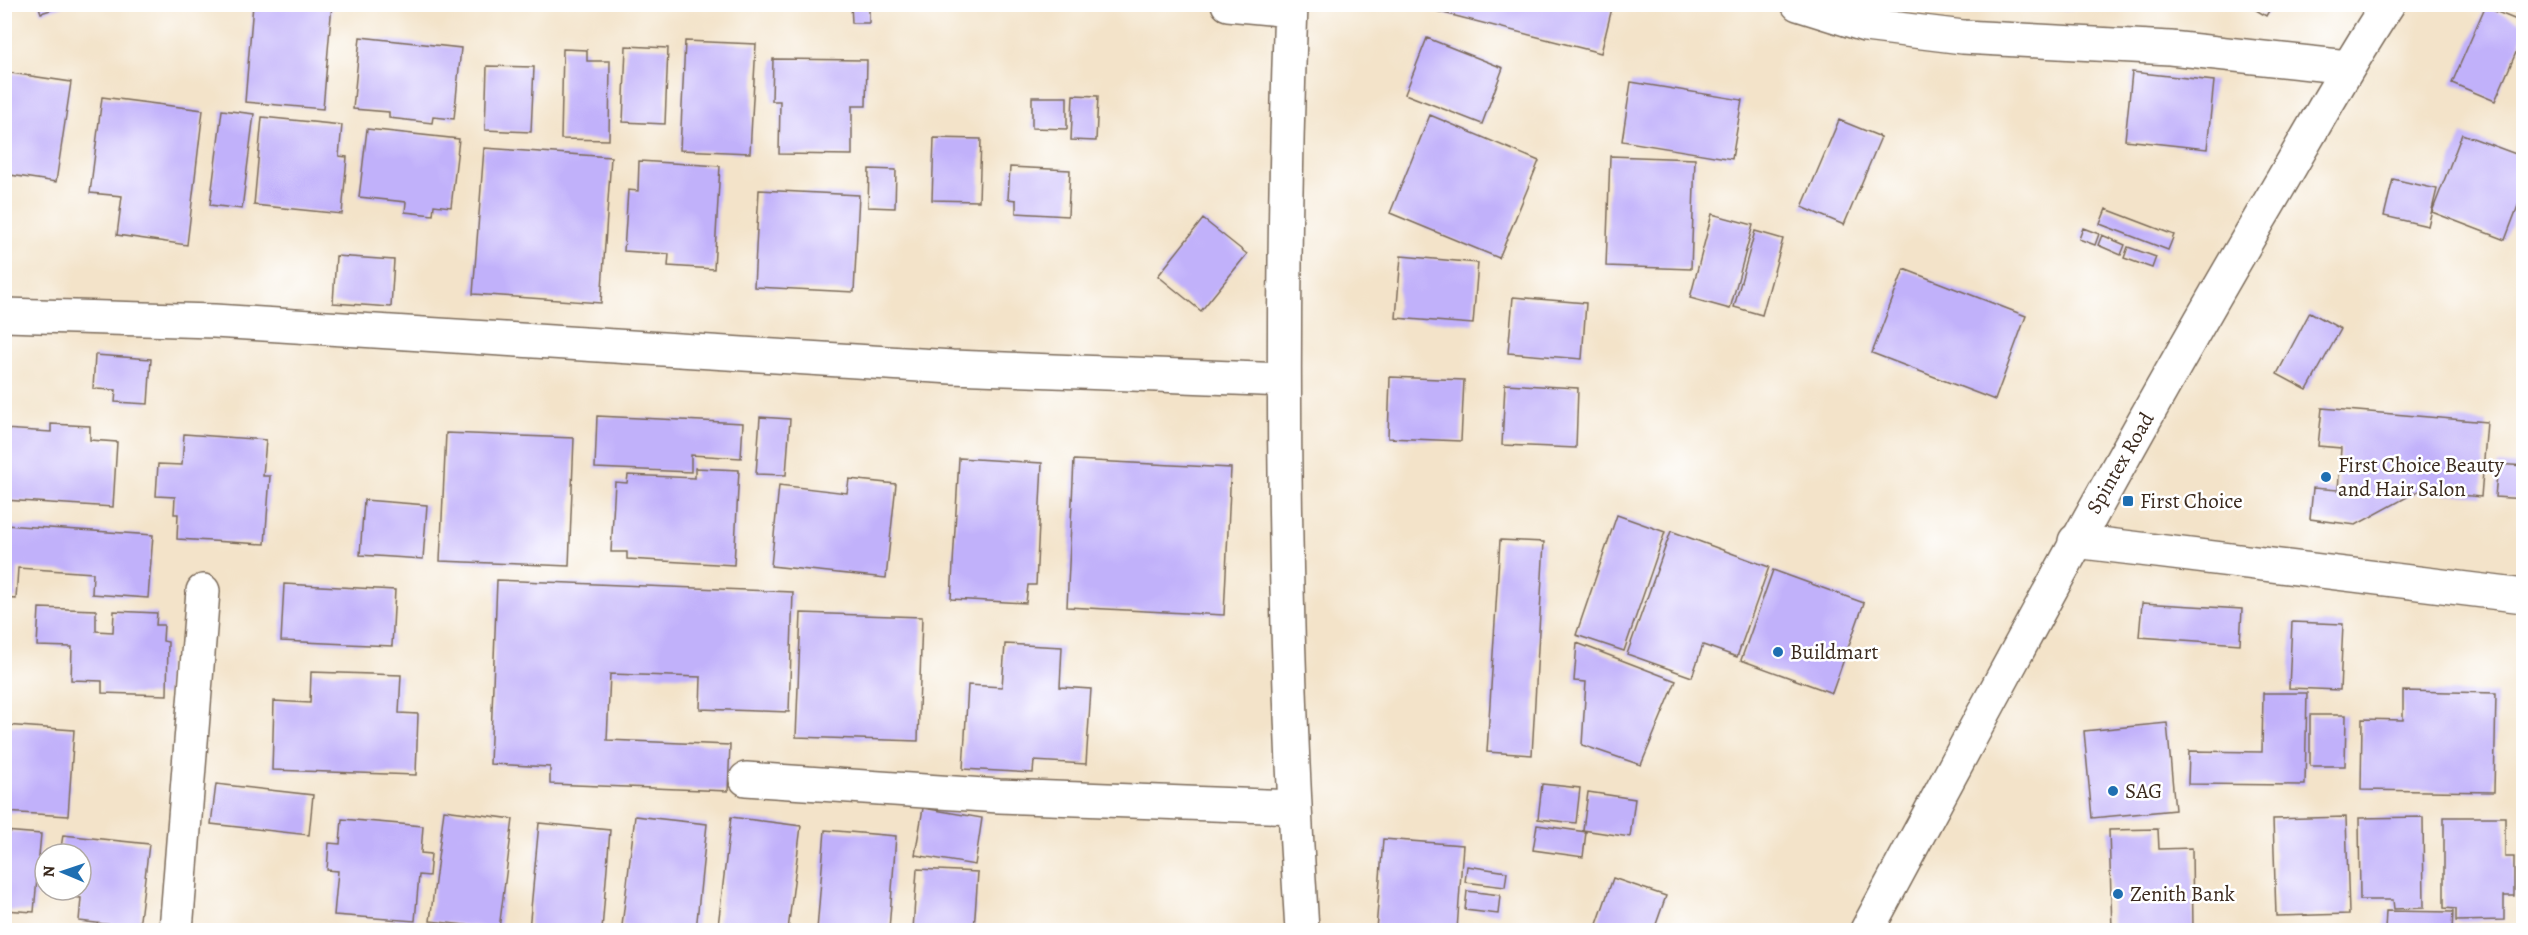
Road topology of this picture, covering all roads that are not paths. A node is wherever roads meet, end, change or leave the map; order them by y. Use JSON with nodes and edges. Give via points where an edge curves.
{"nodes":[{"id":1,"x":1228,"y":4,"type":"edge"},
{"id":2,"x":1798,"y":4,"type":"edge"},
{"id":3,"x":2388,"y":4,"type":"edge"},
{"id":4,"x":1291,"y":7,"type":"edge"},
{"id":5,"x":2348,"y":67,"type":"junction"},
{"id":6,"x":4,"y":315,"type":"edge"},
{"id":7,"x":1284,"y":380,"type":"junction"},
{"id":8,"x":2075,"y":541,"type":"junction"},
{"id":9,"x":203,"y":591,"type":"dead end"},
{"id":10,"x":2523,"y":596,"type":"edge"},
{"id":11,"x":746,"y":780,"type":"dead end"},
{"id":12,"x":1294,"y":807,"type":"junction"},
{"id":13,"x":176,"y":930,"type":"edge"},
{"id":14,"x":1302,"y":930,"type":"edge"},
{"id":15,"x":1868,"y":930,"type":"edge"}],
"edges":[{"from":1,"to":4,"type":"street"},
{"from":2,"to":5,"type":"street","via":[[1865,25],[1963,37],[2170,48]]},
{"from":3,"to":5,"type":"street","name":"Spintex Road"},
{"from":4,"to":7,"type":"street"},
{"from":5,"to":8,"type":"street","name":"Spintex Road"},
{"from":6,"to":7,"type":"street","via":[[214,321],[952,367]]},
{"from":7,"to":12,"type":"street"},
{"from":8,"to":10,"type":"street"},
{"from":8,"to":15,"type":"street","name":"Spintex Road"},
{"from":9,"to":13,"type":"street"},
{"from":11,"to":12,"type":"street","via":[[999,796]]},
{"from":12,"to":14,"type":"street"}]}
